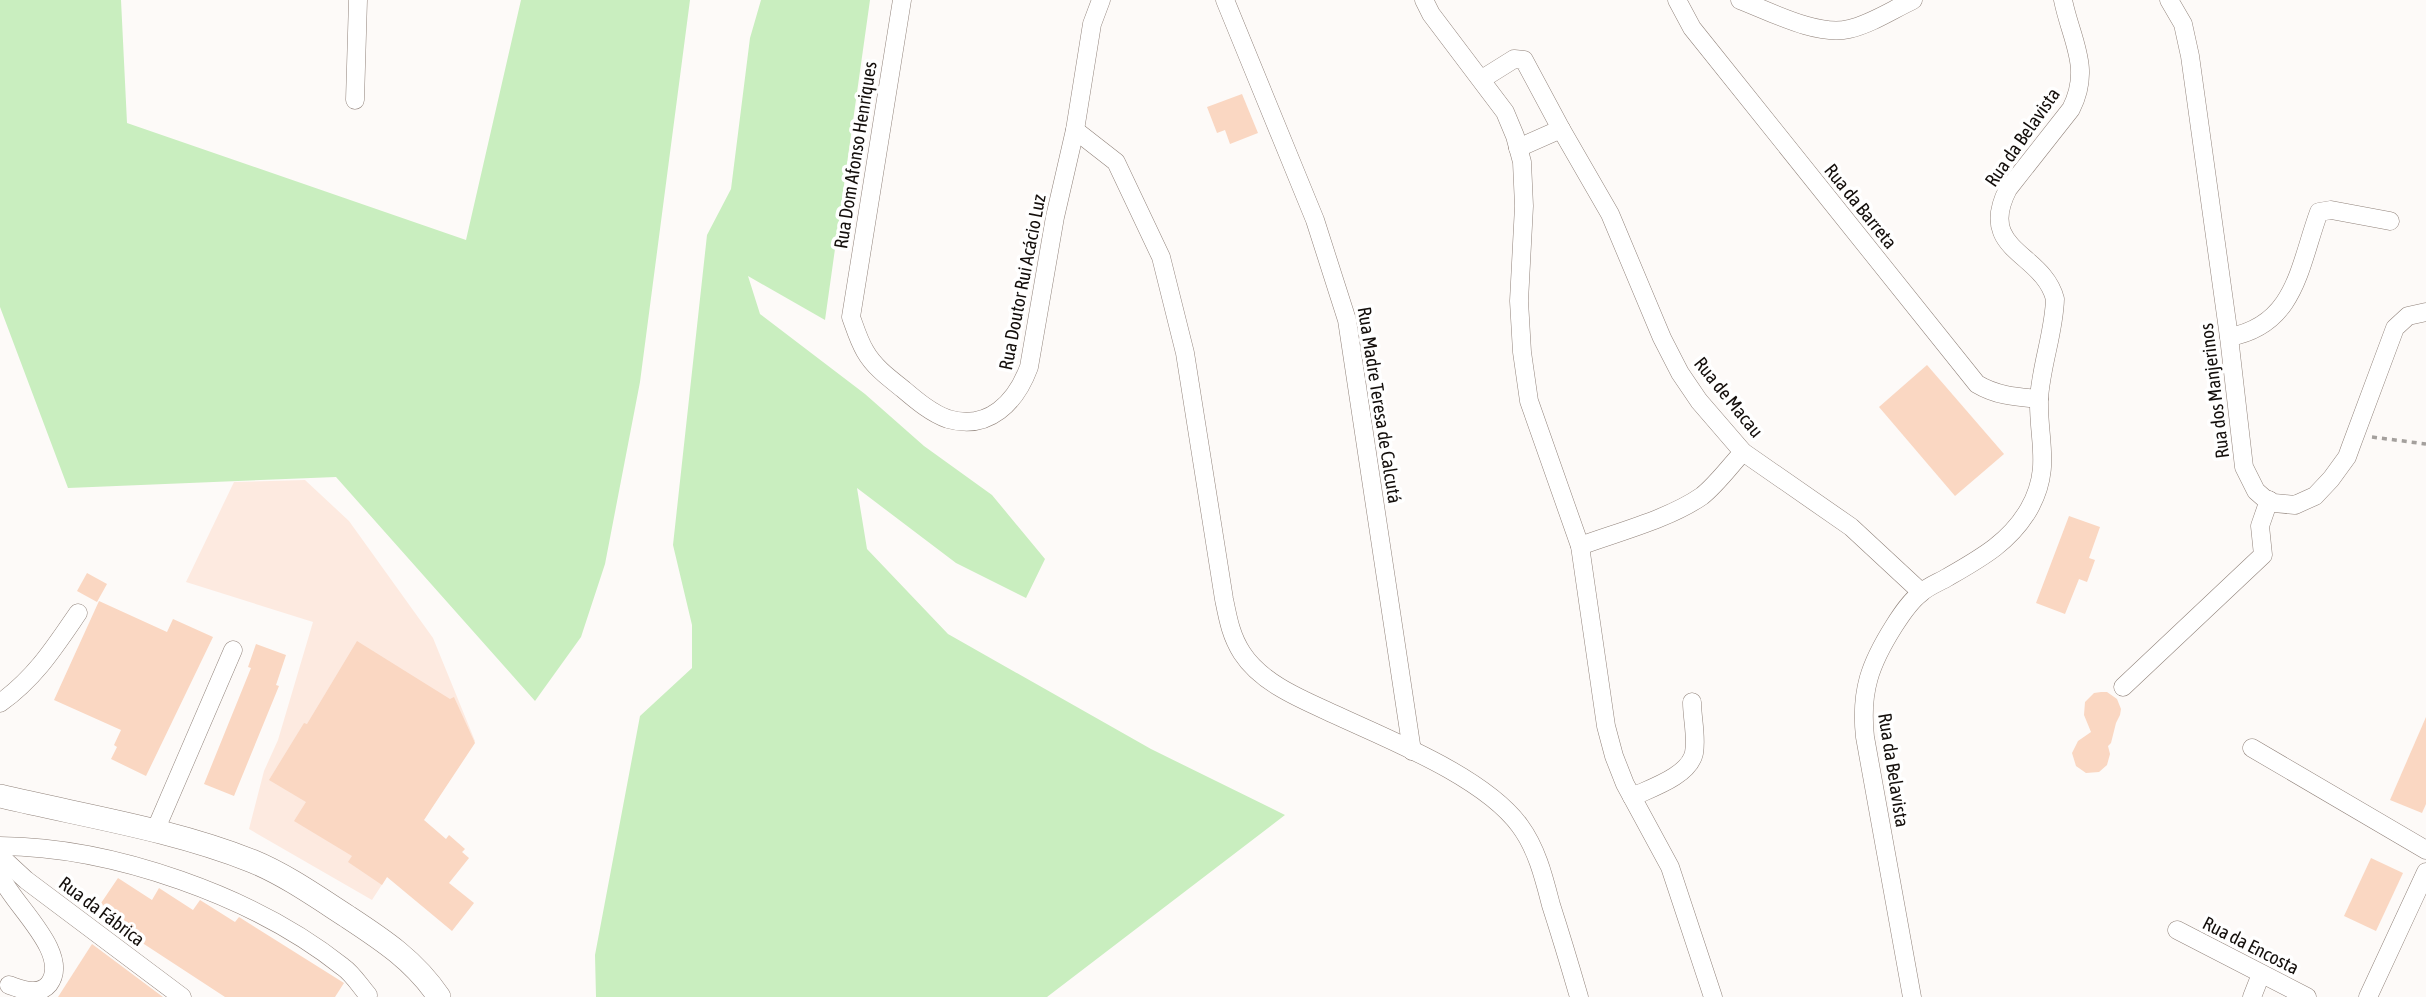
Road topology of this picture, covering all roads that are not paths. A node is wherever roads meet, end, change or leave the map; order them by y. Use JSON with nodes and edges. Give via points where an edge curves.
{"nodes":[{"id":1,"x":358,"y":0,"type":"edge"},
{"id":2,"x":902,"y":0,"type":"edge"},
{"id":3,"x":1101,"y":0,"type":"edge"},
{"id":4,"x":1224,"y":0,"type":"edge"},
{"id":5,"x":1424,"y":0,"type":"edge"},
{"id":6,"x":1677,"y":0,"type":"edge"},
{"id":7,"x":1740,"y":0,"type":"edge"},
{"id":8,"x":1913,"y":0,"type":"edge"},
{"id":9,"x":2063,"y":0,"type":"edge"},
{"id":10,"x":2169,"y":0,"type":"edge"},
{"id":11,"x":1482,"y":79,"type":"junction"},
{"id":12,"x":355,"y":100,"type":"dead end"},
{"id":13,"x":1075,"y":130,"type":"junction"},
{"id":14,"x":1561,"y":130,"type":"junction"},
{"id":15,"x":1518,"y":148,"type":"junction"},
{"id":16,"x":2390,"y":221,"type":"dead end"},
{"id":17,"x":2426,"y":312,"type":"edge"},
{"id":18,"x":851,"y":317,"type":"joint"},
{"id":19,"x":2229,"y":337,"type":"junction"},
{"id":20,"x":2039,"y":399,"type":"junction"},
{"id":21,"x":1743,"y":452,"type":"junction"},
{"id":22,"x":2269,"y":500,"type":"junction"},
{"id":23,"x":1580,"y":546,"type":"junction"},
{"id":24,"x":1921,"y":593,"type":"junction"},
{"id":25,"x":78,"y":613,"type":"dead end"},
{"id":26,"x":233,"y":650,"type":"dead end"},
{"id":27,"x":2123,"y":687,"type":"dead end"},
{"id":28,"x":1692,"y":702,"type":"dead end"},
{"id":29,"x":0,"y":703,"type":"edge"},
{"id":30,"x":2252,"y":748,"type":"dead end"},
{"id":31,"x":1412,"y":751,"type":"junction"},
{"id":32,"x":0,"y":796,"type":"edge"},
{"id":33,"x":1632,"y":797,"type":"junction"},
{"id":34,"x":155,"y":831,"type":"junction"},
{"id":35,"x":0,"y":846,"type":"edge"},
{"id":36,"x":2426,"y":850,"type":"edge"},
{"id":37,"x":0,"y":856,"type":"edge"},
{"id":38,"x":2426,"y":872,"type":"edge"},
{"id":39,"x":0,"y":875,"type":"edge"},
{"id":40,"x":2176,"y":930,"type":"dead end"},
{"id":41,"x":2261,"y":974,"type":"junction"},
{"id":42,"x":9,"y":985,"type":"dead end"},
{"id":43,"x":368,"y":995,"type":"edge"},
{"id":44,"x":182,"y":997,"type":"edge"},
{"id":45,"x":439,"y":997,"type":"edge"},
{"id":46,"x":1579,"y":997,"type":"edge"},
{"id":47,"x":1713,"y":997,"type":"edge"},
{"id":48,"x":1912,"y":997,"type":"edge"},
{"id":49,"x":2252,"y":997,"type":"edge"},
{"id":50,"x":2307,"y":997,"type":"edge"},
{"id":51,"x":2368,"y":997,"type":"edge"}],
"edges":[{"from":1,"to":12,"type":"street"},
{"from":2,"to":18,"type":"street","name":"Rua Dom Afonso Henriques"},
{"from":3,"to":13,"type":"street","name":"Rua Doutor Rui Acácio Luz","via":[[1092,24]]},
{"from":4,"to":31,"type":"street","name":"Rua Madre Teresa de Calcutá","via":[[1315,220],[1347,320]]},
{"from":5,"to":11,"type":"street"},
{"from":6,"to":20,"type":"street","name":"Rua da Barreta","via":[[1692,28],[1978,384],[1998,394]]},
{"from":7,"to":8,"type":"street","via":[[1831,31],[1851,29]]},
{"from":9,"to":20,"type":"street","name":"Rua da Belavista","via":[[2080,62],[2077,96],[2008,189],[1999,219],[2007,241],[2046,280],[2055,299]]},
{"from":10,"to":19,"type":"street","name":"Rua dos Manjerinos","via":[[2183,24],[2190,56]]},
{"from":11,"to":14,"type":"street","name":"Rua de Macau","via":[[1514,59],[1524,60]]},
{"from":11,"to":15,"type":"street","via":[[1505,112]]},
{"from":13,"to":18,"type":"street","name":"Rua Doutor Rui Acácio Luz","via":[[1029,367],[1006,407],[983,419],[960,420],[928,408],[877,367]]},
{"from":13,"to":31,"type":"street","via":[[1116,162],[1161,257],[1185,353],[1231,634],[1244,656],[1277,685]]},
{"from":14,"to":15,"type":"street"},
{"from":14,"to":21,"type":"street","name":"Rua de Macau","via":[[1610,214],[1680,373]]},
{"from":15,"to":23,"type":"street","via":[[1524,206],[1519,301],[1529,401]]},
{"from":16,"to":19,"type":"street","via":[[2319,212],[2302,268],[2286,301],[2257,330]]},
{"from":17,"to":22,"type":"street","via":[[2407,316],[2395,328],[2347,457],[2324,488],[2295,505]]},
{"from":19,"to":22,"type":"street","name":"Rua dos Manjerinos","via":[[2244,467],[2256,491]]},
{"from":20,"to":24,"type":"street","name":"Rua da Belavista","via":[[2043,469],[2030,507],[1988,554]]},
{"from":21,"to":23,"type":"street","via":[[1693,501]]},
{"from":21,"to":24,"type":"street","name":"Rua de Macau","via":[[1851,527]]},
{"from":22,"to":27,"type":"street","via":[[2260,526],[2263,555]]},
{"from":23,"to":33,"type":"street","via":[[1606,726]]},
{"from":24,"to":48,"type":"street","name":"Rua da Belavista","via":[[1877,652],[1867,678],[1863,718]]},
{"from":25,"to":29,"type":"street","via":[[46,660]]},
{"from":26,"to":34,"type":"street"},
{"from":28,"to":33,"type":"street","via":[[1694,755],[1671,778]]},
{"from":30,"to":36,"type":"street"},
{"from":31,"to":46,"type":"street","via":[[1467,781],[1520,825],[1541,869]]},
{"from":32,"to":34,"type":"main road"},
{"from":33,"to":47,"type":"street","via":[[1670,867]]},
{"from":34,"to":45,"type":"main road","via":[[254,862],[289,879],[392,946]]},
{"from":35,"to":43,"type":"street","via":[[34,846],[100,858],[189,881],[277,923],[345,968]]},
{"from":37,"to":44,"type":"street","name":"Rua da Fábrica"},
{"from":38,"to":51,"type":"street"},
{"from":39,"to":42,"type":"street","via":[[47,942],[55,968],[44,988],[27,992]]},
{"from":40,"to":41,"type":"street","name":"Rua da Encosta"},
{"from":41,"to":49,"type":"street"},
{"from":41,"to":50,"type":"street","name":"Rua da Encosta"}]}
